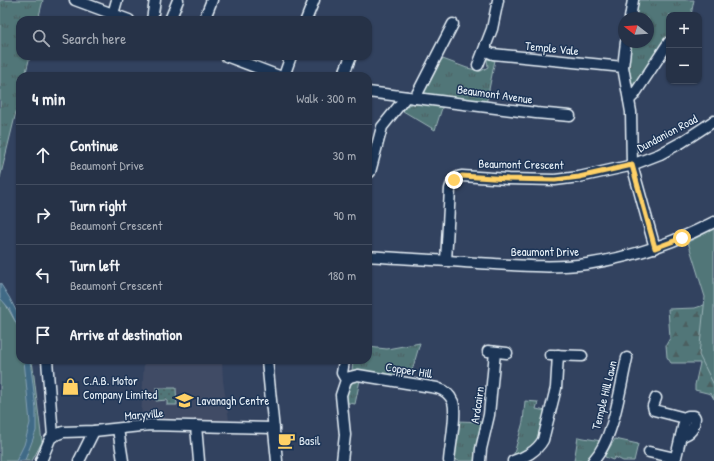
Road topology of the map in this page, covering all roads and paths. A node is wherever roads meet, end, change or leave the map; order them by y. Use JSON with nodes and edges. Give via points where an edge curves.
{"nodes":[{"id":1,"x":75,"y":0,"type":"edge"},
{"id":2,"x":118,"y":0,"type":"edge"},
{"id":3,"x":155,"y":0,"type":"edge"},
{"id":4,"x":178,"y":0,"type":"edge"},
{"id":5,"x":212,"y":0,"type":"edge"},
{"id":6,"x":314,"y":0,"type":"edge"},
{"id":7,"x":498,"y":0,"type":"edge"},
{"id":8,"x":633,"y":0,"type":"edge"},
{"id":9,"x":631,"y":12,"type":"edge"},
{"id":10,"x":112,"y":14,"type":"junction"},
{"id":11,"x":118,"y":16,"type":"edge"},
{"id":12,"x":153,"y":16,"type":"edge"},
{"id":13,"x":172,"y":16,"type":"edge"},
{"id":14,"x":206,"y":16,"type":"edge"},
{"id":15,"x":308,"y":16,"type":"edge"},
{"id":16,"x":453,"y":24,"type":"dead end"},
{"id":17,"x":486,"y":44,"type":"junction"},
{"id":18,"x":666,"y":47,"type":"edge"},
{"id":19,"x":625,"y":48,"type":"edge"},
{"id":20,"x":237,"y":60,"type":"edge"},
{"id":21,"x":290,"y":60,"type":"edge"},
{"id":22,"x":349,"y":60,"type":"edge"},
{"id":23,"x":478,"y":65,"type":"dead end"},
{"id":24,"x":623,"y":68,"type":"junction"},
{"id":25,"x":268,"y":72,"type":"edge"},
{"id":26,"x":285,"y":72,"type":"edge"},
{"id":27,"x":345,"y":72,"type":"edge"},
{"id":28,"x":372,"y":92,"type":"edge"},
{"id":29,"x":411,"y":97,"type":"junction"},
{"id":30,"x":629,"y":100,"type":"junction"},
{"id":31,"x":570,"y":116,"type":"dead end"},
{"id":32,"x":714,"y":121,"type":"edge"},
{"id":33,"x":372,"y":164,"type":"edge"},
{"id":34,"x":632,"y":165,"type":"junction"},
{"id":35,"x":714,"y":222,"type":"edge"},
{"id":36,"x":655,"y":248,"type":"junction"},
{"id":37,"x":372,"y":256,"type":"edge"},
{"id":38,"x":446,"y":260,"type":"junction"},
{"id":39,"x":507,"y":353,"type":"dead end"},
{"id":40,"x":582,"y":356,"type":"dead end"},
{"id":41,"x":627,"y":358,"type":"dead end"},
{"id":42,"x":47,"y":364,"type":"edge"},
{"id":43,"x":267,"y":364,"type":"edge"},
{"id":44,"x":344,"y":364,"type":"edge"},
{"id":45,"x":346,"y":380,"type":"junction"},
{"id":46,"x":656,"y":398,"type":"dead end"},
{"id":47,"x":196,"y":426,"type":"junction"},
{"id":48,"x":274,"y":428,"type":"junction"},
{"id":49,"x":118,"y":429,"type":"junction"},
{"id":50,"x":94,"y":431,"type":"junction"},
{"id":51,"x":53,"y":436,"type":"junction"},
{"id":52,"x":649,"y":452,"type":"dead end"},
{"id":53,"x":596,"y":460,"type":"edge"},
{"id":54,"x":675,"y":460,"type":"edge"},
{"id":55,"x":41,"y":461,"type":"edge"},
{"id":56,"x":79,"y":461,"type":"edge"},
{"id":57,"x":123,"y":461,"type":"edge"},
{"id":58,"x":199,"y":461,"type":"edge"},
{"id":59,"x":277,"y":461,"type":"edge"},
{"id":60,"x":342,"y":461,"type":"edge"},
{"id":61,"x":449,"y":461,"type":"edge"},
{"id":62,"x":480,"y":461,"type":"edge"},
{"id":63,"x":513,"y":461,"type":"edge"}],
"edges":[{"from":1,"to":10,"type":"street"},
{"from":2,"to":10,"type":"street"},
{"from":3,"to":12,"type":"street"},
{"from":4,"to":13,"type":"street"},
{"from":5,"to":14,"type":"street"},
{"from":6,"to":15,"type":"street"},
{"from":7,"to":17,"type":"street"},
{"from":8,"to":9,"type":"street"},
{"from":10,"to":11,"type":"street"},
{"from":16,"to":29,"type":"street"},
{"from":17,"to":23,"type":"street"},
{"from":17,"to":24,"type":"street","name":"Temple Vale","via":[[486,51],[493,54]]},
{"from":18,"to":30,"type":"street"},
{"from":19,"to":24,"type":"street"},
{"from":20,"to":25,"type":"street"},
{"from":21,"to":26,"type":"street"},
{"from":22,"to":27,"type":"street"},
{"from":24,"to":30,"type":"street"},
{"from":28,"to":29,"type":"street","name":"Beaumont Avenue"},
{"from":29,"to":31,"type":"street","name":"Beaumont Avenue"},
{"from":29,"to":33,"type":"street","via":[[382,127]]},
{"from":30,"to":34,"type":"street"},
{"from":32,"to":34,"type":"street","name":"Dundanion Road","via":[[660,154]]},
{"from":34,"to":36,"type":"street"},
{"from":34,"to":38,"type":"street","name":"Beaumont Crescent","via":[[555,180],[462,176],[456,178],[450,189]]},
{"from":35,"to":36,"type":"street","name":"Beaumont Drive"},
{"from":36,"to":38,"type":"street","name":"Beaumont Drive","via":[[570,266]]},
{"from":37,"to":38,"type":"street","name":"Beaumont Drive"},
{"from":39,"to":62,"type":"street","name":"Ardcairn","via":[[491,352],[489,415]]},
{"from":40,"to":63,"type":"street","via":[[554,355],[556,388],[543,440],[532,452]]},
{"from":41,"to":53,"type":"street","name":"Temple Hill Lawn","via":[[609,435]]},
{"from":42,"to":51,"type":"street"},
{"from":43,"to":48,"type":"street"},
{"from":44,"to":45,"type":"street","via":[[342,373]]},
{"from":45,"to":60,"type":"street","via":[[341,394],[345,435]]},
{"from":45,"to":61,"type":"street","name":"Copper Hill","via":[[358,374],[445,391],[451,398],[454,409]]},
{"from":46,"to":54,"type":"street","via":[[654,410],[685,420],[688,416],[695,418],[690,433],[681,436]]},
{"from":47,"to":48,"type":"street","name":"Maryville"},
{"from":47,"to":49,"type":"street","name":"Maryville","via":[[150,424]]},
{"from":47,"to":58,"type":"street"},
{"from":48,"to":59,"type":"street"},
{"from":49,"to":50,"type":"street","name":"Maryville"},
{"from":49,"to":57,"type":"street","name":"Maryville"},
{"from":50,"to":51,"type":"street","name":"Maryville","via":[[63,432]]},
{"from":50,"to":56,"type":"street"},
{"from":51,"to":55,"type":"street"},
{"from":52,"to":54,"type":"street"}]}
